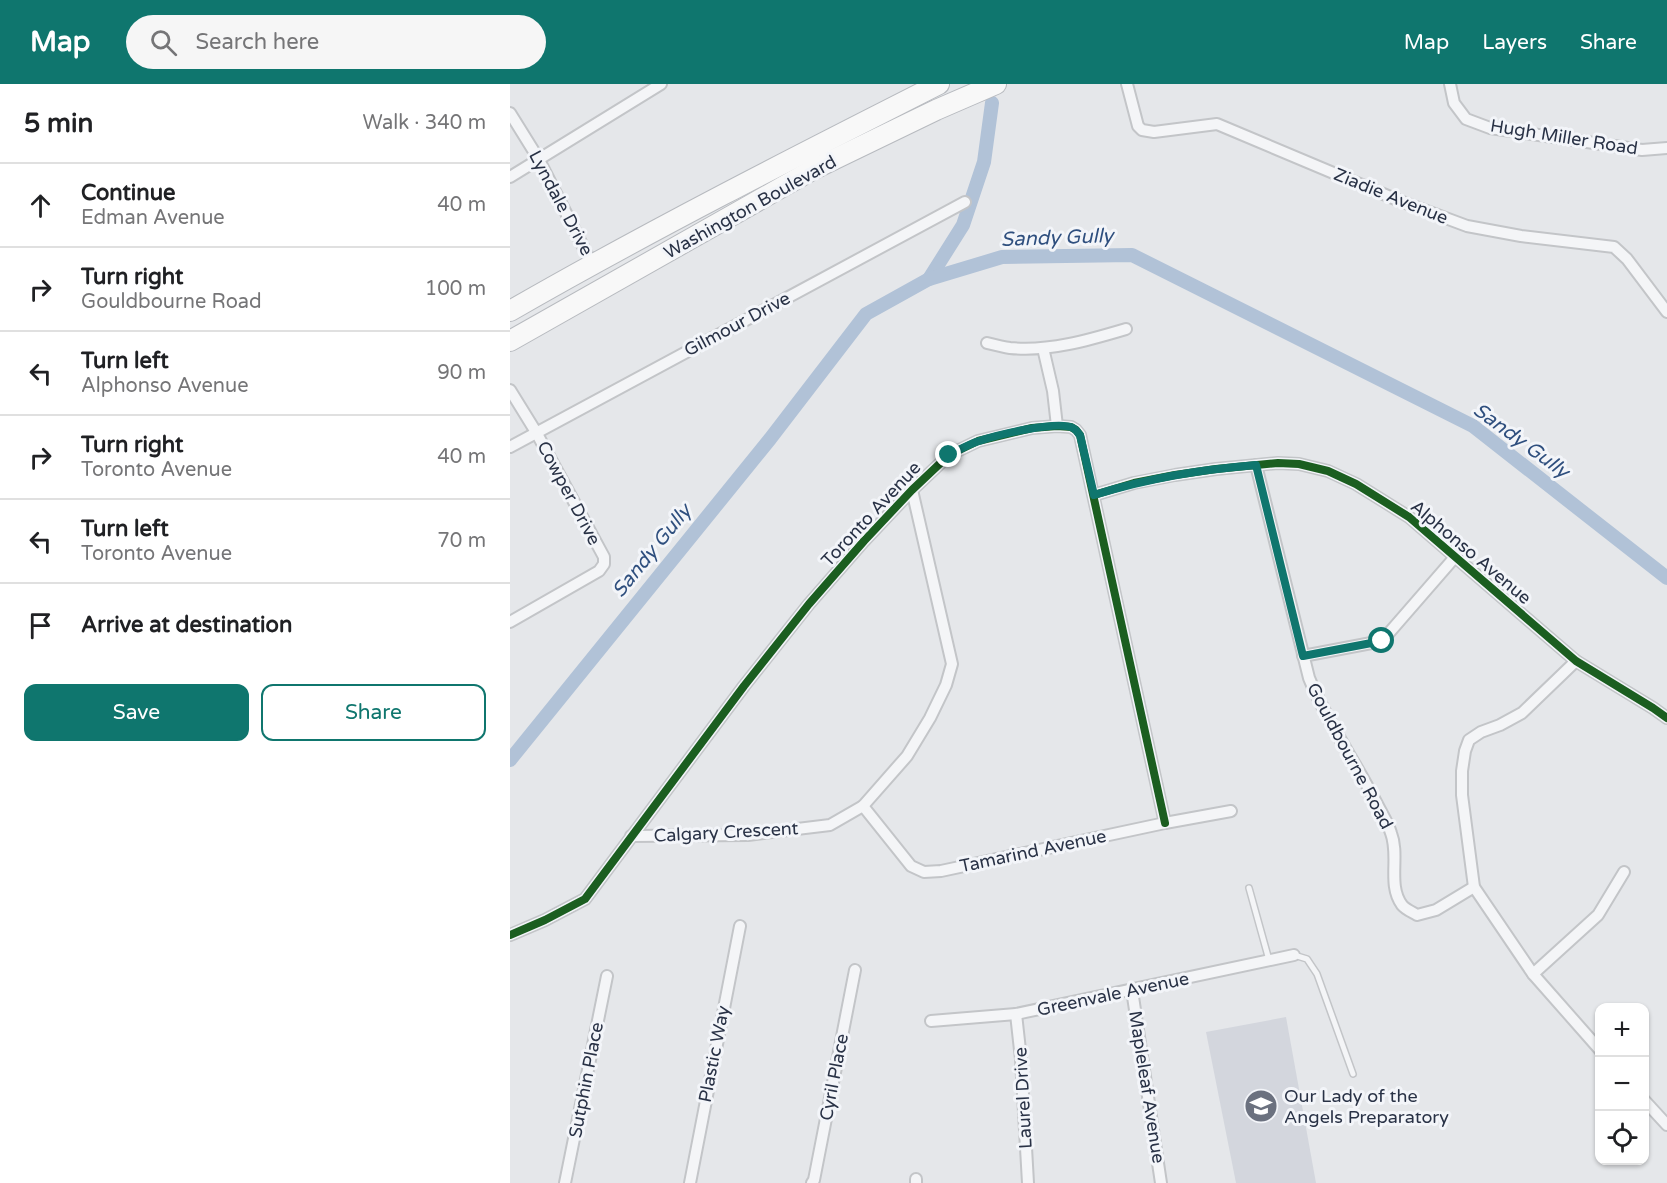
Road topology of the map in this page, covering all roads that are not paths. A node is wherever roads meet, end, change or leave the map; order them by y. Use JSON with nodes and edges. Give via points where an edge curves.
{"nodes":[{"id":1,"x":661,"y":84,"type":"edge"},
{"id":2,"x":939,"y":84,"type":"edge"},
{"id":3,"x":996,"y":84,"type":"edge"},
{"id":4,"x":1127,"y":84,"type":"edge"},
{"id":5,"x":1450,"y":84,"type":"edge"},
{"id":6,"x":510,"y":112,"type":"edge"},
{"id":7,"x":1667,"y":148,"type":"edge"},
{"id":8,"x":538,"y":158,"type":"junction"},
{"id":9,"x":510,"y":177,"type":"edge"},
{"id":10,"x":965,"y":202,"type":"dead end"},
{"id":11,"x":592,"y":264,"type":"junction"},
{"id":12,"x":510,"y":311,"type":"edge"},
{"id":13,"x":1667,"y":312,"type":"edge"},
{"id":14,"x":1126,"y":329,"type":"dead end"},
{"id":15,"x":510,"y":341,"type":"edge"},
{"id":16,"x":987,"y":343,"type":"dead end"},
{"id":17,"x":1043,"y":348,"type":"junction"},
{"id":18,"x":510,"y":390,"type":"edge"},
{"id":19,"x":1057,"y":426,"type":"junction"},
{"id":20,"x":536,"y":432,"type":"junction"},
{"id":21,"x":510,"y":447,"type":"edge"},
{"id":22,"x":1256,"y":465,"type":"junction"},
{"id":23,"x":912,"y":490,"type":"junction"},
{"id":24,"x":1094,"y":495,"type":"junction"},
{"id":25,"x":1455,"y":557,"type":"junction"},
{"id":26,"x":510,"y":622,"type":"edge"},
{"id":27,"x":1303,"y":656,"type":"junction"},
{"id":28,"x":1576,"y":661,"type":"junction"},
{"id":29,"x":1667,"y":718,"type":"edge"},
{"id":30,"x":863,"y":806,"type":"junction"},
{"id":31,"x":1232,"y":811,"type":"dead end"},
{"id":32,"x":1165,"y":824,"type":"junction"},
{"id":33,"x":631,"y":836,"type":"junction"},
{"id":34,"x":1624,"y":872,"type":"dead end"},
{"id":35,"x":1474,"y":887,"type":"junction"},
{"id":36,"x":1250,"y":888,"type":"dead end"},
{"id":37,"x":740,"y":926,"type":"dead end"},
{"id":38,"x":510,"y":935,"type":"edge"},
{"id":39,"x":1294,"y":955,"type":"joint"},
{"id":40,"x":1269,"y":960,"type":"junction"},
{"id":41,"x":855,"y":970,"type":"dead end"},
{"id":42,"x":1533,"y":974,"type":"junction"},
{"id":43,"x":607,"y":976,"type":"dead end"},
{"id":44,"x":1132,"y":990,"type":"junction"},
{"id":45,"x":1016,"y":1014,"type":"junction"},
{"id":46,"x":930,"y":1021,"type":"dead end"},
{"id":47,"x":1595,"y":1045,"type":"edge"},
{"id":48,"x":1353,"y":1074,"type":"dead end"},
{"id":49,"x":1649,"y":1105,"type":"edge"},
{"id":50,"x":1667,"y":1125,"type":"edge"},
{"id":51,"x":565,"y":1183,"type":"edge"},
{"id":52,"x":690,"y":1183,"type":"edge"},
{"id":53,"x":812,"y":1183,"type":"edge"},
{"id":54,"x":1028,"y":1183,"type":"edge"},
{"id":55,"x":1161,"y":1183,"type":"edge"}],
"edges":[{"from":1,"to":8,"type":"street"},
{"from":2,"to":11,"type":"highway","name":"Washington Boulevard"},
{"from":3,"to":15,"type":"highway","name":"Washington Boulevard","via":[[813,169]]},
{"from":4,"to":13,"type":"street","name":"Ziadie Avenue","via":[[1142,130],[1161,132],[1217,124],[1467,226],[1614,247]]},
{"from":5,"to":7,"type":"street","name":"Hugh Miller Road","via":[[1454,103],[1466,119],[1490,128],[1642,150]]},
{"from":6,"to":8,"type":"street","name":"Lyndale Drive"},
{"from":8,"to":9,"type":"street"},
{"from":8,"to":11,"type":"street","name":"Lyndale Drive"},
{"from":10,"to":20,"type":"street","name":"Gilmour Drive"},
{"from":11,"to":12,"type":"highway","name":"Washington Boulevard"},
{"from":14,"to":17,"type":"street"},
{"from":16,"to":17,"type":"street"},
{"from":17,"to":19,"type":"street"},
{"from":18,"to":20,"type":"street","name":"Cowper Drive"},
{"from":19,"to":23,"type":"street","name":"Toronto Avenue","via":[[978,441],[949,455]]},
{"from":19,"to":24,"type":"street","via":[[1071,427],[1080,435]]},
{"from":20,"to":21,"type":"street","name":"Gilmour Drive"},
{"from":20,"to":26,"type":"street","name":"Cowper Drive","via":[[604,557],[604,564],[599,571]]},
{"from":22,"to":24,"type":"street","name":"Alphonso Avenue","via":[[1175,474]]},
{"from":22,"to":25,"type":"street","name":"Alphonso Avenue","via":[[1299,464],[1328,471],[1409,517]]},
{"from":22,"to":27,"type":"street","name":"Gouldbourne Road"},
{"from":23,"to":30,"type":"street","name":"Calgary Crescent","via":[[952,664],[934,710],[907,756]]},
{"from":23,"to":33,"type":"street","name":"Toronto Avenue","via":[[809,604]]},
{"from":24,"to":32,"type":"street"},
{"from":25,"to":27,"type":"street","via":[[1382,641]]},
{"from":25,"to":28,"type":"street","name":"Alphonso Avenue"},
{"from":27,"to":35,"type":"street","name":"Gouldbourne Road","via":[[1319,703],[1391,832],[1396,852],[1396,893],[1402,906],[1417,915],[1436,910]]},
{"from":28,"to":29,"type":"street","name":"Alphonso Avenue"},
{"from":28,"to":35,"type":"street","via":[[1522,712],[1469,740],[1462,771],[1462,795]]},
{"from":30,"to":32,"type":"street","name":"Tamarind Avenue","via":[[911,866],[924,872]]},
{"from":30,"to":33,"type":"street","name":"Calgary Crescent","via":[[831,825],[748,835]]},
{"from":31,"to":32,"type":"street","name":"Tamarind Avenue"},
{"from":33,"to":38,"type":"street","name":"Toronto Avenue","via":[[585,899]]},
{"from":34,"to":42,"type":"street","via":[[1598,915]]},
{"from":35,"to":42,"type":"street"},
{"from":36,"to":40,"type":"lane"},
{"from":37,"to":52,"type":"street","name":"Plastic Way"},
{"from":39,"to":40,"type":"street","name":"Greenvale Avenue"},
{"from":39,"to":48,"type":"lane","via":[[1307,959],[1317,974]]},
{"from":40,"to":44,"type":"street","name":"Greenvale Avenue"},
{"from":41,"to":53,"type":"street","name":"Cyril Place"},
{"from":42,"to":47,"type":"street"},
{"from":43,"to":51,"type":"street","name":"Sutphin Place"},
{"from":44,"to":45,"type":"street","name":"Greenvale Avenue"},
{"from":44,"to":55,"type":"street","name":"Mapleleaf Avenue"},
{"from":45,"to":46,"type":"street","name":"Greenvale Avenue"},
{"from":45,"to":54,"type":"street","name":"Laurel Drive"},
{"from":49,"to":50,"type":"street"}]}
